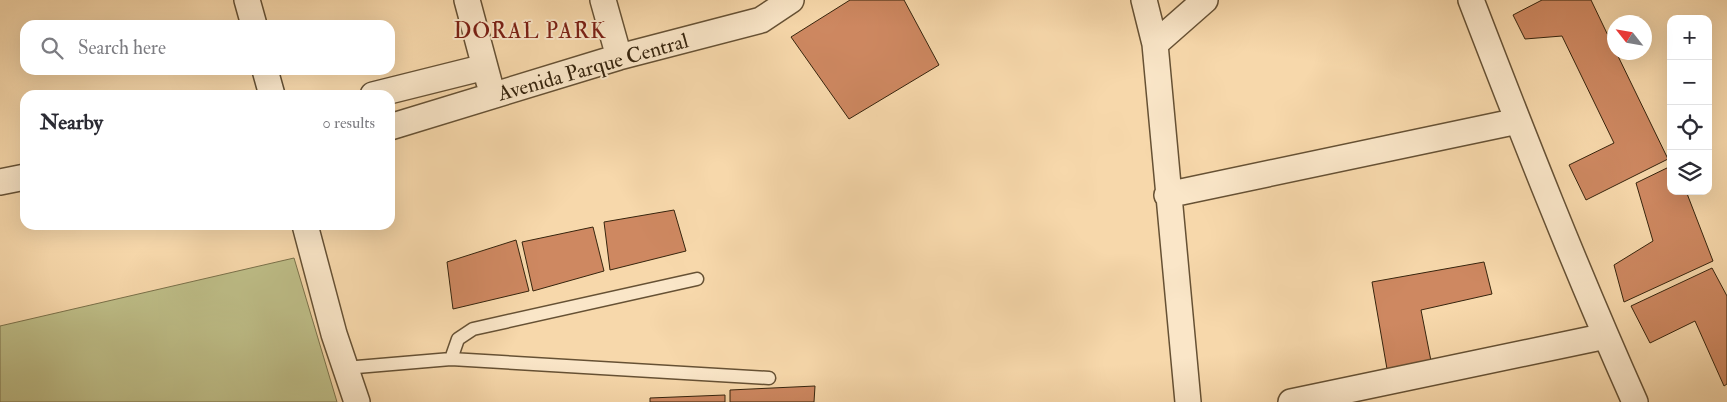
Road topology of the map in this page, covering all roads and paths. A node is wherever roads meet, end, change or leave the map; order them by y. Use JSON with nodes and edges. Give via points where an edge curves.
{"nodes":[{"id":1,"x":247,"y":0,"type":"edge"},
{"id":2,"x":467,"y":0,"type":"edge"},
{"id":3,"x":603,"y":0,"type":"edge"},
{"id":4,"x":791,"y":0,"type":"edge"},
{"id":5,"x":1144,"y":0,"type":"edge"},
{"id":6,"x":1205,"y":0,"type":"edge"},
{"id":7,"x":1472,"y":0,"type":"edge"},
{"id":8,"x":253,"y":20,"type":"edge"},
{"id":9,"x":1154,"y":44,"type":"junction"},
{"id":10,"x":619,"y":57,"type":"junction"},
{"id":11,"x":485,"y":66,"type":"junction"},
{"id":12,"x":267,"y":75,"type":"edge"},
{"id":13,"x":271,"y":90,"type":"edge"},
{"id":14,"x":392,"y":90,"type":"edge"},
{"id":15,"x":492,"y":96,"type":"junction"},
{"id":16,"x":1518,"y":120,"type":"junction"},
{"id":17,"x":395,"y":125,"type":"edge"},
{"id":18,"x":20,"y":178,"type":"edge"},
{"id":19,"x":0,"y":182,"type":"edge"},
{"id":20,"x":1167,"y":195,"type":"junction"},
{"id":21,"x":306,"y":230,"type":"edge"},
{"id":22,"x":697,"y":279,"type":"dead end"},
{"id":23,"x":1606,"y":336,"type":"junction"},
{"id":24,"x":451,"y":359,"type":"junction"},
{"id":25,"x":345,"y":368,"type":"junction"},
{"id":26,"x":769,"y":378,"type":"dead end"},
{"id":27,"x":357,"y":402,"type":"edge"},
{"id":28,"x":1188,"y":402,"type":"edge"},
{"id":29,"x":1291,"y":402,"type":"edge"},
{"id":30,"x":1635,"y":402,"type":"edge"}],
"edges":[{"from":1,"to":8,"type":"street"},
{"from":2,"to":11,"type":"street","name":"Avenida Parque Central"},
{"from":3,"to":10,"type":"street"},
{"from":4,"to":10,"type":"street","name":"Avenida Parque Central","via":[[761,20]]},
{"from":5,"to":9,"type":"street"},
{"from":6,"to":9,"type":"street"},
{"from":7,"to":16,"type":"street"},
{"from":9,"to":20,"type":"street"},
{"from":10,"to":15,"type":"street","name":"Avenida Parque Central"},
{"from":11,"to":14,"type":"street","name":"Avenida Parque Central"},
{"from":11,"to":15,"type":"street"},
{"from":12,"to":13,"type":"street"},
{"from":15,"to":17,"type":"street","name":"Avenida Parque Central"},
{"from":16,"to":20,"type":"street"},
{"from":16,"to":23,"type":"street"},
{"from":18,"to":19,"type":"street"},
{"from":20,"to":28,"type":"street"},
{"from":21,"to":25,"type":"street"},
{"from":22,"to":24,"type":"lane","via":[[473,329],[458,339]]},
{"from":23,"to":29,"type":"street"},
{"from":23,"to":30,"type":"street"},
{"from":24,"to":25,"type":"lane"},
{"from":24,"to":26,"type":"lane"},
{"from":25,"to":27,"type":"street"}]}
